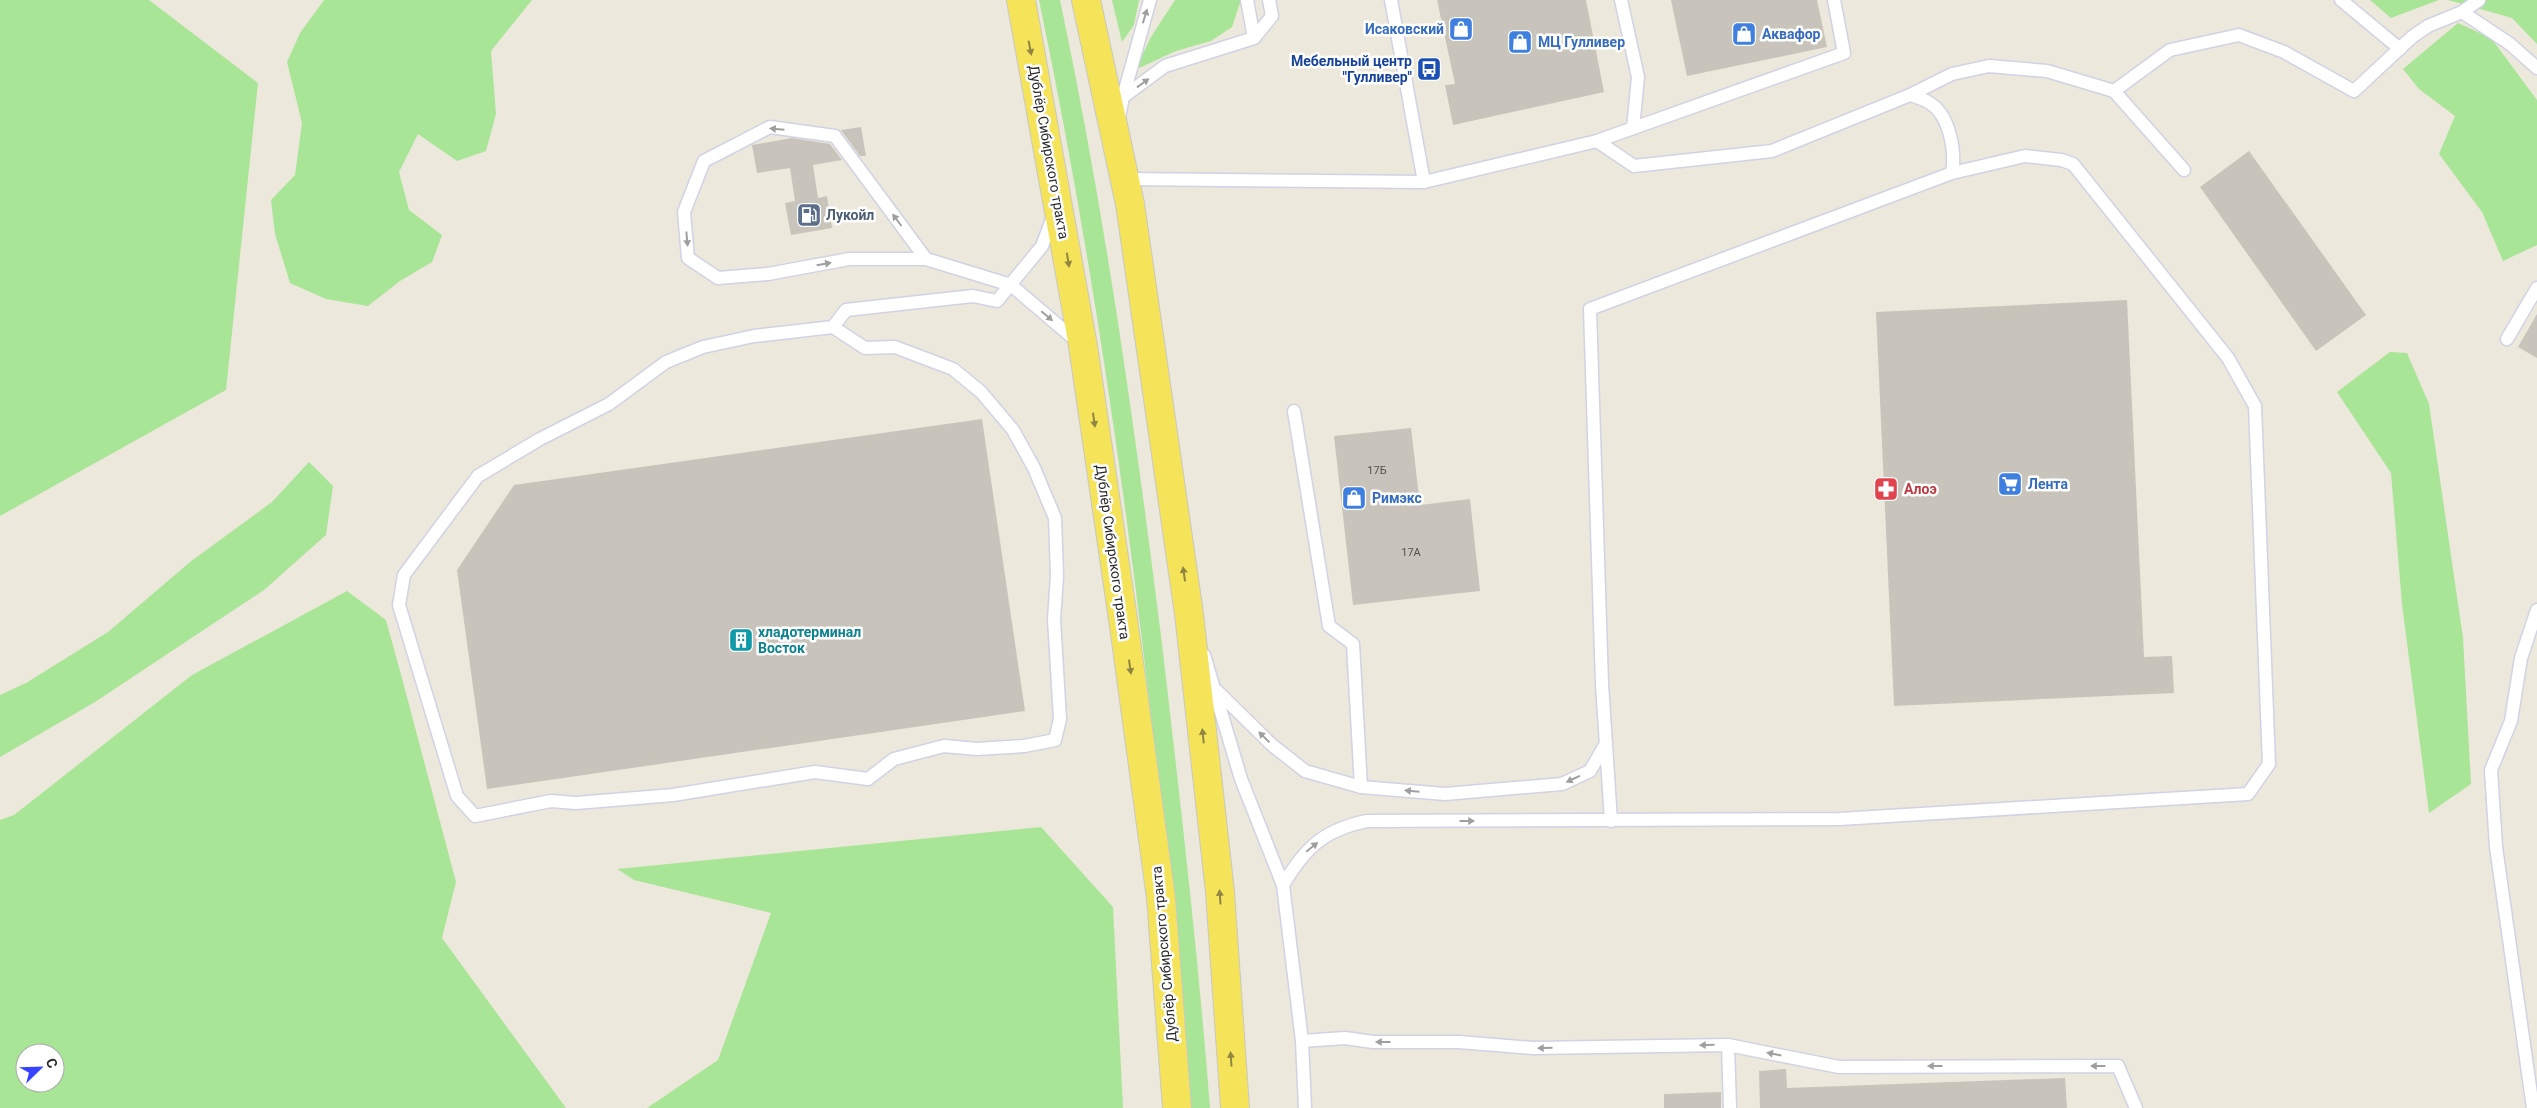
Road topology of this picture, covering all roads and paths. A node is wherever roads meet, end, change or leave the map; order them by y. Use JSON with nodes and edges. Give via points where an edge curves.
{"nodes":[{"id":1,"x":1021,"y":0,"type":"edge"},
{"id":2,"x":1086,"y":0,"type":"edge"},
{"id":3,"x":1150,"y":0,"type":"edge"},
{"id":4,"x":1246,"y":0,"type":"edge"},
{"id":5,"x":1269,"y":0,"type":"edge"},
{"id":6,"x":1391,"y":0,"type":"edge"},
{"id":7,"x":1621,"y":0,"type":"edge"},
{"id":8,"x":1834,"y":0,"type":"edge"},
{"id":9,"x":2341,"y":0,"type":"edge"},
{"id":10,"x":2479,"y":0,"type":"edge"},
{"id":11,"x":2462,"y":12,"type":"junction"},
{"id":12,"x":1254,"y":38,"type":"junction"},
{"id":13,"x":2400,"y":49,"type":"junction"},
{"id":14,"x":2537,"y":68,"type":"edge"},
{"id":15,"x":2114,"y":91,"type":"junction"},
{"id":16,"x":1910,"y":95,"type":"junction"},
{"id":17,"x":1123,"y":97,"type":"junction"},
{"id":18,"x":1633,"y":128,"type":"junction"},
{"id":19,"x":1115,"y":138,"type":"junction"},
{"id":20,"x":1597,"y":141,"type":"junction"},
{"id":21,"x":2184,"y":170,"type":"dead end"},
{"id":22,"x":1952,"y":173,"type":"junction"},
{"id":23,"x":1124,"y":179,"type":"junction"},
{"id":24,"x":1424,"y":182,"type":"junction"},
{"id":25,"x":1058,"y":200,"type":"junction"},
{"id":26,"x":926,"y":259,"type":"junction"},
{"id":27,"x":1012,"y":285,"type":"junction"},
{"id":28,"x":2537,"y":288,"type":"edge"},
{"id":29,"x":833,"y":328,"type":"junction"},
{"id":30,"x":2507,"y":339,"type":"dead end"},
{"id":31,"x":1082,"y":346,"type":"junction"},
{"id":32,"x":1294,"y":411,"type":"dead end"},
{"id":33,"x":2537,"y":610,"type":"edge"},
{"id":34,"x":1189,"y":614,"type":"junction"},
{"id":35,"x":1216,"y":690,"type":"junction"},
{"id":36,"x":1605,"y":745,"type":"junction"},
{"id":37,"x":1361,"y":787,"type":"junction"},
{"id":38,"x":1612,"y":821,"type":"junction"},
{"id":39,"x":1283,"y":885,"type":"junction"},
{"id":40,"x":1302,"y":1040,"type":"junction"},
{"id":41,"x":1728,"y":1045,"type":"junction"},
{"id":42,"x":1176,"y":1108,"type":"edge"},
{"id":43,"x":1235,"y":1108,"type":"edge"},
{"id":44,"x":1305,"y":1108,"type":"edge"},
{"id":45,"x":1730,"y":1108,"type":"edge"},
{"id":46,"x":2136,"y":1108,"type":"edge"},
{"id":47,"x":2533,"y":1108,"type":"edge"}],
"edges":[{"from":1,"to":25,"type":"main road","name":"Дублёр Сибирского тракта","one_way":true},
{"from":2,"to":19,"type":"main road"},
{"from":17,"to":3,"type":"lane","one_way":true},
{"from":4,"to":12,"type":"lane"},
{"from":5,"to":12,"type":"lane","via":[[1272,16]]},
{"from":6,"to":24,"type":"lane"},
{"from":7,"to":18,"type":"lane","via":[[1638,77]]},
{"from":8,"to":18,"type":"lane","via":[[1844,53]]},
{"from":9,"to":13,"type":"lane"},
{"from":10,"to":11,"type":"lane"},
{"from":11,"to":13,"type":"lane","via":[[2428,26]]},
{"from":11,"to":14,"type":"lane","via":[[2510,44]]},
{"from":17,"to":12,"type":"lane","one_way":true,"via":[[1165,66]]},
{"from":13,"to":15,"type":"lane","via":[[2354,92],[2284,52],[2239,35],[2170,50]]},
{"from":15,"to":16,"type":"lane","via":[[2047,71],[1989,66],[1952,74]]},
{"from":15,"to":21,"type":"lane"},
{"from":16,"to":20,"type":"lane","via":[[1772,151],[1634,166]]},
{"from":16,"to":22,"type":"lane","via":[[1930,102],[1944,117],[1955,158]]},
{"from":17,"to":19,"type":"lane"},
{"from":18,"to":20,"type":"lane"},
{"from":19,"to":23,"type":"main road"},
{"from":20,"to":24,"type":"lane"},
{"from":22,"to":36,"type":"lane","via":[[1590,309],[1592,451]]},
{"from":22,"to":38,"type":"lane","via":[[2025,156],[2073,164],[2228,358],[2256,406],[2269,764],[2248,794],[2229,796],[1840,818]]},
{"from":23,"to":24,"type":"lane"},
{"from":34,"to":23,"type":"main road","one_way":true},
{"from":25,"to":27,"type":"lane","via":[[1042,246]]},
{"from":25,"to":31,"type":"main road","name":"Дублёр Сибирского тракта","one_way":true},
{"from":26,"to":26,"type":"lane","one_way":true,"via":[[835,136],[770,128],[704,161],[684,212],[688,258],[718,278],[768,274],[849,259]]},
{"from":26,"to":27,"type":"lane"},
{"from":27,"to":29,"type":"lane","via":[[997,301],[973,296],[846,310]]},
{"from":27,"to":31,"type":"lane","one_way":true},
{"from":28,"to":30,"type":"lane"},
{"from":29,"to":29,"type":"lane","via":[[745,338],[703,347],[666,362],[609,404],[540,438],[478,476],[404,576],[399,604],[427,702],[457,796],[475,816],[551,801],[576,803],[673,795],[815,772],[868,779],[894,759],[944,746],[977,749],[1055,740],[1060,719],[1054,618],[1057,576],[1055,518],[1034,468],[1013,430],[981,392],[953,369],[895,347],[865,348]]},
{"from":31,"to":42,"type":"main road","name":"Дублёр Сибирского тракта","one_way":true,"via":[[1161,898]]},
{"from":32,"to":37,"type":"lane","via":[[1329,626],[1353,644]]},
{"from":33,"to":47,"type":"lane","via":[[2521,658],[2511,721],[2491,770],[2496,847]]},
{"from":34,"to":35,"type":"lane"},
{"from":43,"to":34,"type":"main road","one_way":true,"via":[[1220,892]]},
{"from":37,"to":35,"type":"lane","one_way":true,"via":[[1305,771]]},
{"from":35,"to":39,"type":"lane","via":[[1241,778]]},
{"from":36,"to":37,"type":"lane","one_way":true,"via":[[1590,771],[1562,784],[1446,794]]},
{"from":36,"to":38,"type":"lane"},
{"from":39,"to":38,"type":"lane","one_way":true,"via":[[1300,857],[1324,837],[1344,826],[1367,821]]},
{"from":39,"to":40,"type":"lane"},
{"from":41,"to":40,"type":"lane","one_way":true,"via":[[1534,1048],[1459,1042],[1373,1042],[1345,1038]]},
{"from":40,"to":44,"type":"lane"},
{"from":41,"to":45,"type":"lane"},
{"from":46,"to":41,"type":"lane","one_way":true,"via":[[2118,1066],[1839,1067]]}]}
